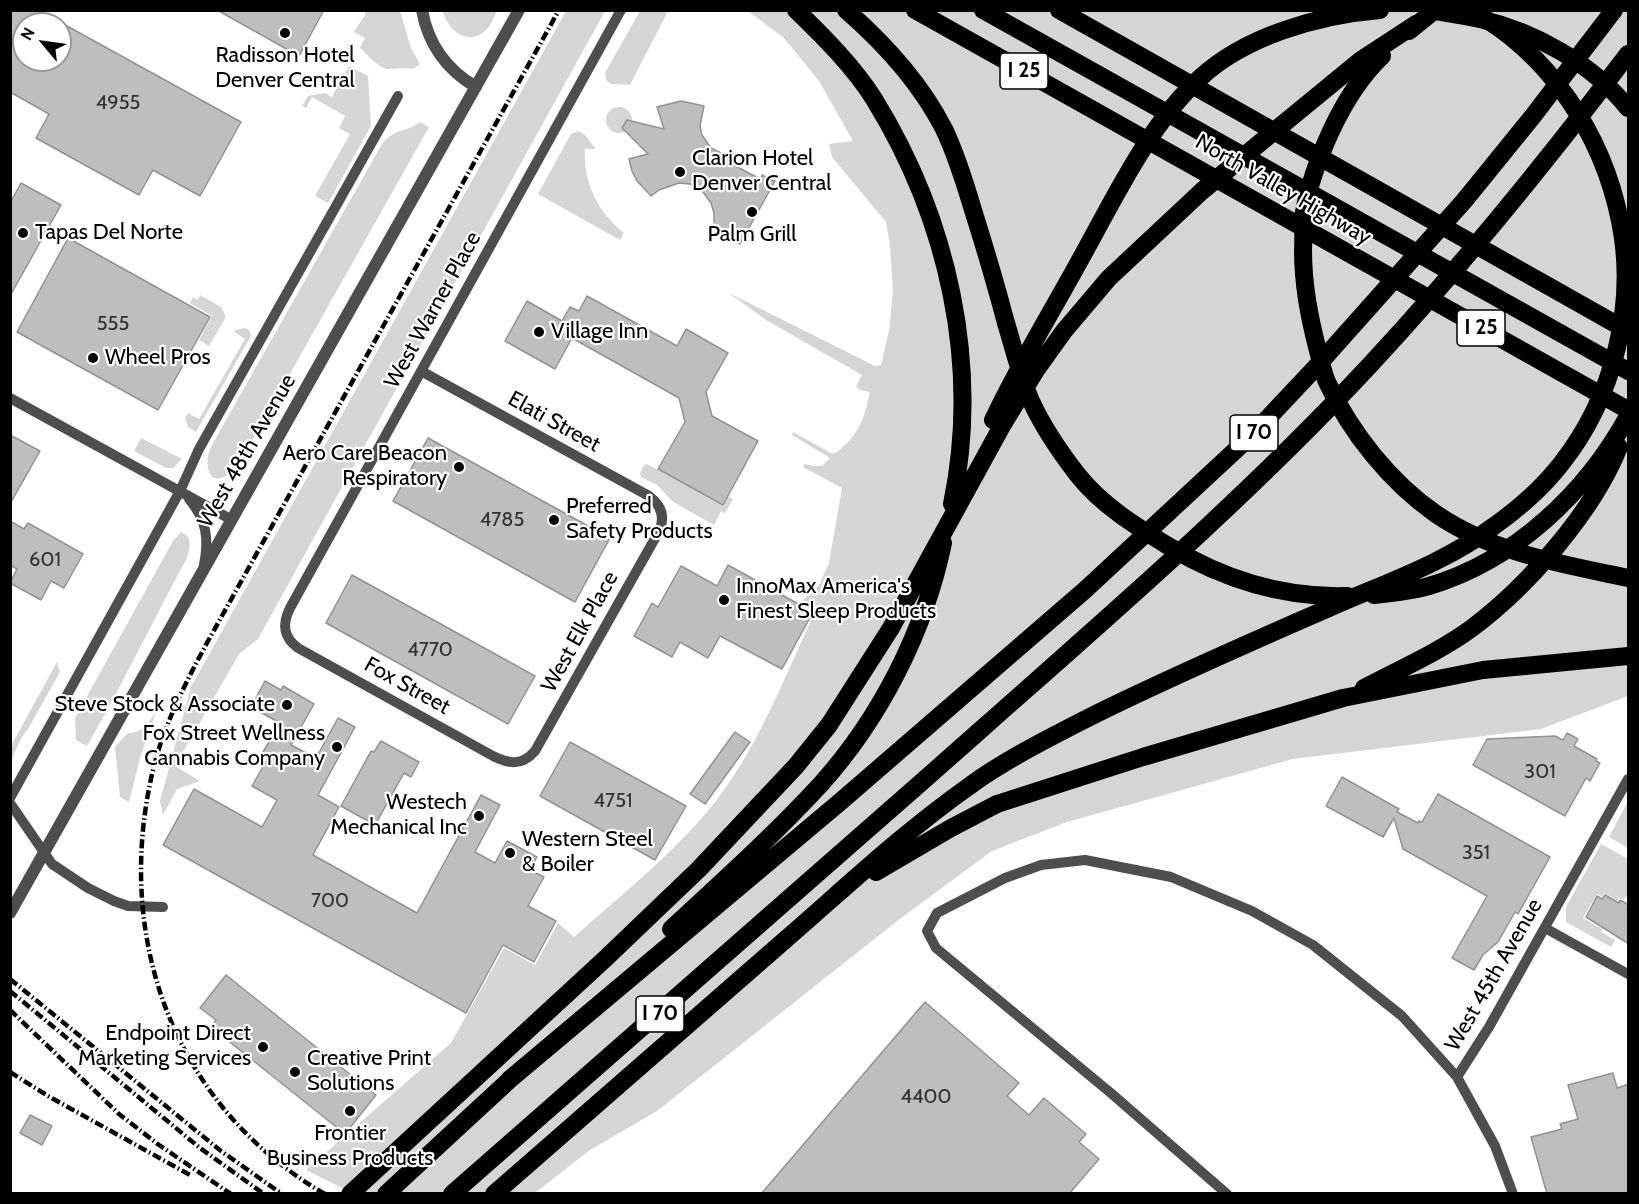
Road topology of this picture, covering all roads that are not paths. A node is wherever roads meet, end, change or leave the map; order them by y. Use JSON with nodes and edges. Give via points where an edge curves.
{"nodes":[{"id":1,"x":422,"y":10,"type":"edge"},
{"id":2,"x":519,"y":10,"type":"edge"},
{"id":3,"x":621,"y":10,"type":"edge"},
{"id":4,"x":796,"y":10,"type":"edge"},
{"id":5,"x":846,"y":10,"type":"edge"},
{"id":6,"x":915,"y":10,"type":"edge"},
{"id":7,"x":983,"y":10,"type":"edge"},
{"id":8,"x":1059,"y":10,"type":"edge"},
{"id":9,"x":1380,"y":10,"type":"edge"},
{"id":10,"x":1429,"y":10,"type":"edge"},
{"id":11,"x":1435,"y":10,"type":"edge"},
{"id":12,"x":1470,"y":10,"type":"edge"},
{"id":13,"x":1614,"y":10,"type":"edge"},
{"id":14,"x":1416,"y":24,"type":"junction"},
{"id":15,"x":1629,"y":54,"type":"edge"},
{"id":16,"x":476,"y":87,"type":"junction"},
{"id":17,"x":398,"y":96,"type":"dead end"},
{"id":18,"x":1629,"y":108,"type":"edge"},
{"id":19,"x":1629,"y":331,"type":"edge"},
{"id":20,"x":422,"y":371,"type":"junction"},
{"id":21,"x":1629,"y":371,"type":"edge"},
{"id":22,"x":10,"y":398,"type":"edge"},
{"id":23,"x":1629,"y":410,"type":"edge"},
{"id":24,"x":1629,"y":416,"type":"edge"},
{"id":25,"x":1629,"y":424,"type":"edge"},
{"id":26,"x":180,"y":491,"type":"junction"},
{"id":27,"x":662,"y":512,"type":"joint"},
{"id":28,"x":232,"y":520,"type":"junction"},
{"id":29,"x":922,"y":568,"type":"junction"},
{"id":30,"x":202,"y":572,"type":"junction"},
{"id":31,"x":1629,"y":578,"type":"edge"},
{"id":32,"x":284,"y":630,"type":"joint"},
{"id":33,"x":1629,"y":656,"type":"edge"},
{"id":34,"x":1343,"y":698,"type":"junction"},
{"id":35,"x":519,"y":763,"type":"joint"},
{"id":36,"x":1629,"y":778,"type":"edge"},
{"id":37,"x":10,"y":798,"type":"edge"},
{"id":38,"x":10,"y":804,"type":"edge"},
{"id":39,"x":163,"y":907,"type":"dead end"},
{"id":40,"x":10,"y":913,"type":"edge"},
{"id":41,"x":810,"y":918,"type":"junction"},
{"id":42,"x":1545,"y":928,"type":"junction"},
{"id":43,"x":1629,"y":974,"type":"edge"},
{"id":44,"x":1457,"y":1077,"type":"junction"},
{"id":45,"x":509,"y":1080,"type":"junction"},
{"id":46,"x":387,"y":1193,"type":"edge"},
{"id":47,"x":350,"y":1194,"type":"edge"},
{"id":48,"x":452,"y":1194,"type":"edge"},
{"id":49,"x":494,"y":1194,"type":"edge"},
{"id":50,"x":1227,"y":1194,"type":"edge"},
{"id":51,"x":1513,"y":1194,"type":"edge"}],
"edges":[{"from":1,"to":16,"type":"street","via":[[439,54],[459,76]]},
{"from":2,"to":16,"type":"street","name":"West 48th Avenue"},
{"from":3,"to":20,"type":"street","name":"West Warner Place"},
{"from":4,"to":45,"type":"highway","via":[[826,39],[873,98],[913,171],[948,275],[960,337],[962,415],[957,476],[939,561],[915,636],[884,698],[822,782],[733,872]]},
{"from":5,"to":24,"type":"highway","via":[[894,56],[944,129],[960,169],[1017,362],[1032,402],[1056,444],[1078,476],[1100,498],[1145,532],[1208,569],[1284,592],[1321,597],[1400,592],[1451,579],[1502,553],[1555,510],[1609,448]]},
{"from":6,"to":23,"type":"highway","name":"North Valley Highway","number":"I 25"},
{"from":7,"to":21,"type":"highway"},
{"from":8,"to":19,"type":"highway","name":"North Valley Highway"},
{"from":9,"to":29,"type":"highway","via":[[1294,26],[1262,39],[1200,78],[1174,106],[1132,165],[997,411]]},
{"from":10,"to":18,"type":"highway","via":[[1527,33],[1598,77]]},
{"from":11,"to":14,"type":"highway"},
{"from":12,"to":41,"type":"highway","via":[[1514,40],[1548,73],[1571,103],[1587,128],[1616,201],[1626,275],[1617,350],[1604,388],[1561,465],[1491,529],[1442,558],[1143,691],[1055,735],[971,784]]},
{"from":13,"to":45,"type":"highway","number":"I 70","via":[[1464,201],[1253,434],[1085,590]]},
{"from":14,"to":29,"type":"highway","via":[[1361,60],[1255,147],[1109,278],[1036,370]]},
{"from":14,"to":31,"type":"highway","via":[[1359,81],[1313,174],[1304,214],[1303,265],[1306,304],[1326,380],[1371,452],[1402,487],[1436,514],[1473,536],[1516,553]]},
{"from":15,"to":48,"type":"highway","number":"I 70","via":[[1429,300],[1266,472],[866,832]]},
{"from":16,"to":28,"type":"street","name":"West 48th Avenue"},
{"from":17,"to":26,"type":"street","name":"West 48th Avenue","via":[[199,449]]},
{"from":20,"to":27,"type":"street","name":"Elati Street","via":[[649,496]]},
{"from":20,"to":32,"type":"street","name":"West Warner Place","via":[[286,615]]},
{"from":22,"to":26,"type":"street"},
{"from":25,"to":34,"type":"highway","via":[[1592,499],[1537,568],[1503,602],[1471,629]]},
{"from":26,"to":28,"type":"street"},
{"from":26,"to":30,"type":"street","via":[[198,509],[206,529]]},
{"from":26,"to":37,"type":"street","name":"West 48th Avenue"},
{"from":27,"to":35,"type":"street","name":"West Elk Place","via":[[658,533],[540,742],[530,757]]},
{"from":28,"to":30,"type":"street","name":"West 48th Avenue"},
{"from":29,"to":47,"type":"highway","via":[[891,628],[830,725],[796,766],[699,869]]},
{"from":30,"to":40,"type":"street","name":"West 48th Avenue"},
{"from":32,"to":35,"type":"street","name":"Fox Street","via":[[298,648],[493,756]]},
{"from":33,"to":34,"type":"highway","via":[[1483,670]]},
{"from":34,"to":41,"type":"highway","via":[[997,804],[885,866]]},
{"from":36,"to":42,"type":"street","name":"West 45th Avenue"},
{"from":38,"to":39,"type":"street","via":[[52,864],[101,896],[128,906]]},
{"from":41,"to":49,"type":"highway"},
{"from":42,"to":43,"type":"street"},
{"from":42,"to":44,"type":"street","name":"West 45th Avenue"},
{"from":44,"to":50,"type":"street","via":[[1402,1016],[1313,945],[1252,911],[1171,877],[1084,860],[1041,865],[1005,878],[937,913],[927,931],[936,948]]},
{"from":44,"to":51,"type":"street","name":"West 45th Avenue","via":[[1495,1146]]},
{"from":45,"to":46,"type":"highway","number":"I 70"}]}
